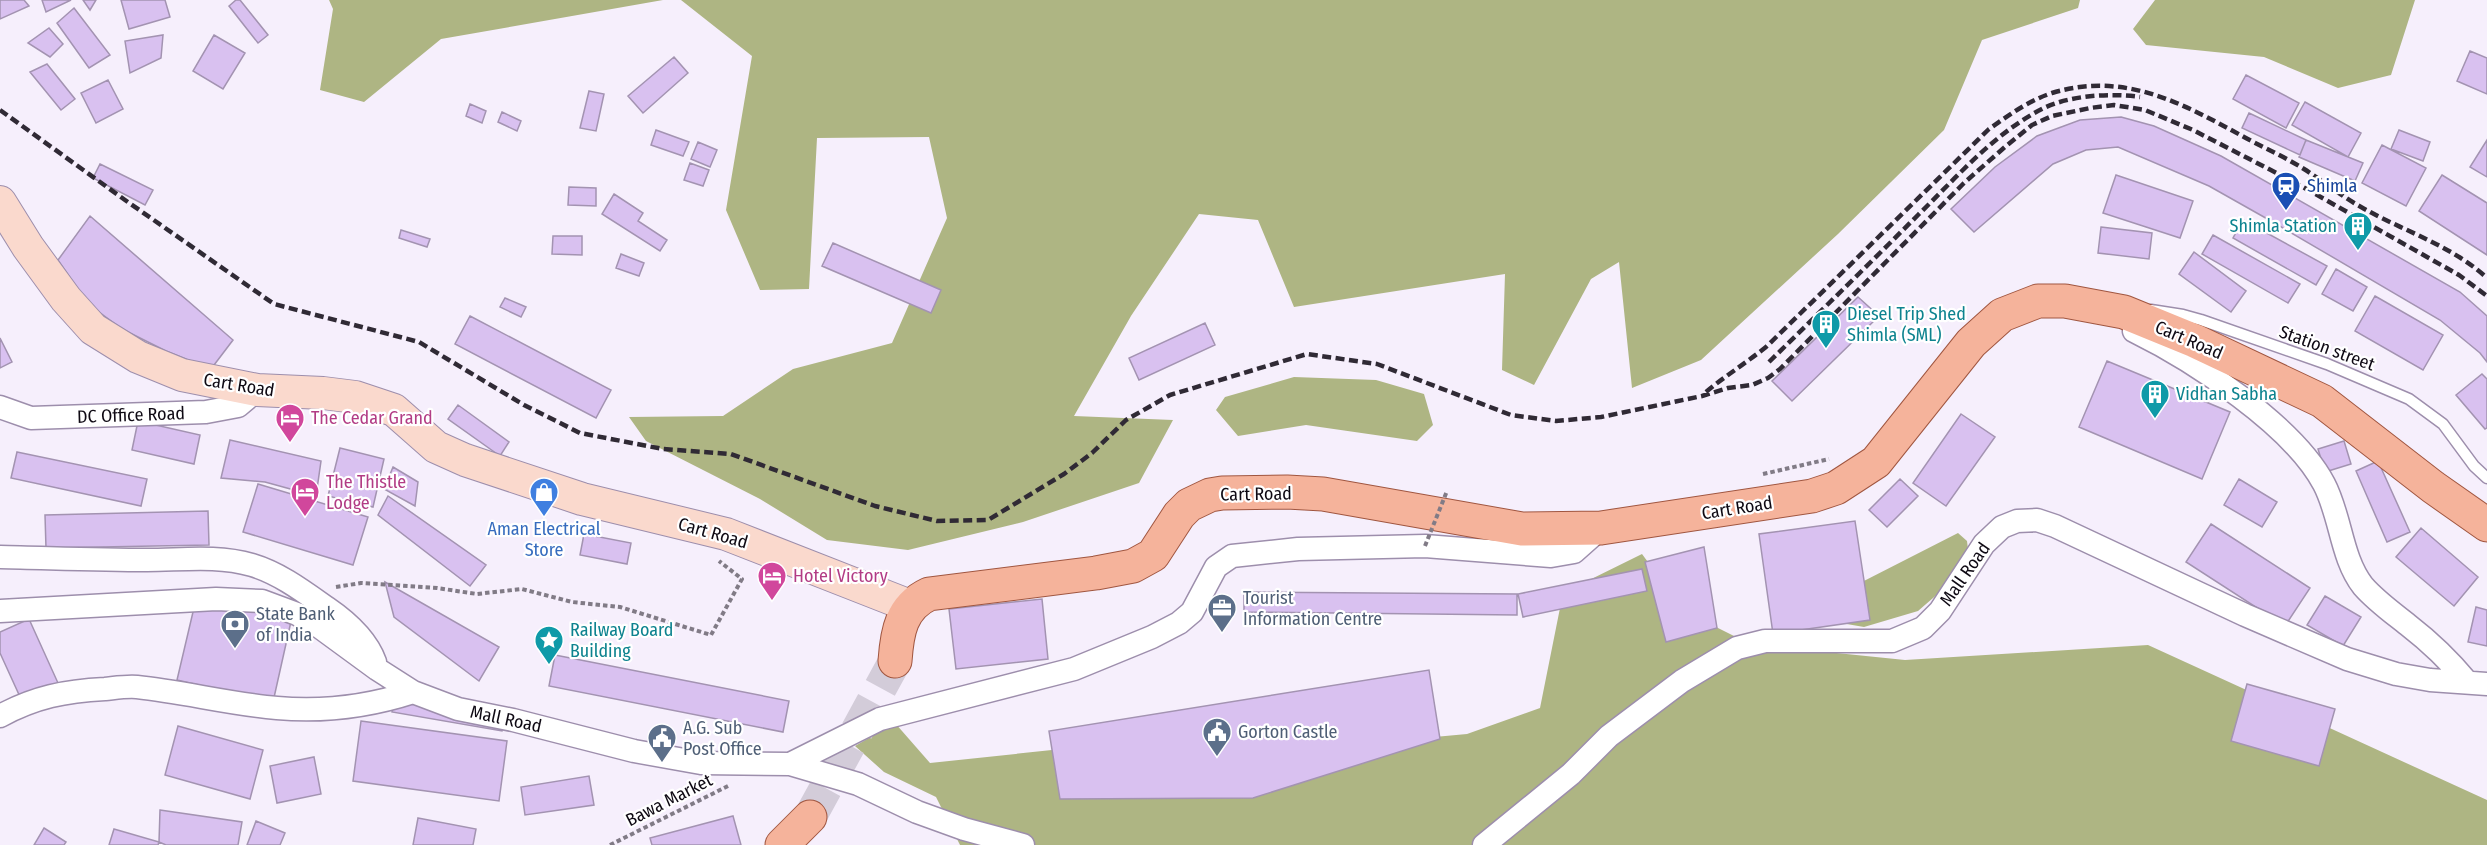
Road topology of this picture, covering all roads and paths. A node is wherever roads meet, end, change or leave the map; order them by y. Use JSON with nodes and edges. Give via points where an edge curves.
{"nodes":[{"id":1,"x":0,"y":202,"type":"edge"},
{"id":2,"x":2038,"y":301,"type":"junction"},
{"id":3,"x":2124,"y":312,"type":"junction"},
{"id":4,"x":257,"y":390,"type":"junction"},
{"id":5,"x":0,"y":407,"type":"edge"},
{"id":6,"x":1832,"y":459,"type":"dead end"},
{"id":7,"x":1758,"y":475,"type":"dead end"},
{"id":8,"x":2487,"y":478,"type":"edge"},
{"id":9,"x":1457,"y":494,"type":"dead end"},
{"id":10,"x":2487,"y":525,"type":"edge"},
{"id":11,"x":1601,"y":528,"type":"junction"},
{"id":12,"x":1425,"y":546,"type":"junction"},
{"id":13,"x":0,"y":557,"type":"edge"},
{"id":14,"x":717,"y":559,"type":"dead end"},
{"id":15,"x":306,"y":593,"type":"junction"},
{"id":16,"x":910,"y":606,"type":"junction"},
{"id":17,"x":0,"y":611,"type":"edge"},
{"id":18,"x":895,"y":661,"type":"tunnel mouth"},
{"id":19,"x":377,"y":669,"type":"junction"},
{"id":20,"x":2477,"y":683,"type":"edge"},
{"id":21,"x":412,"y":692,"type":"junction"},
{"id":22,"x":0,"y":716,"type":"edge"},
{"id":23,"x":790,"y":764,"type":"junction"},
{"id":24,"x":732,"y":784,"type":"dead end"},
{"id":25,"x":810,"y":817,"type":"tunnel mouth"},
{"id":26,"x":610,"y":845,"type":"edge"},
{"id":27,"x":782,"y":845,"type":"edge"},
{"id":28,"x":1023,"y":845,"type":"edge"},
{"id":29,"x":1484,"y":845,"type":"edge"}],
"edges":[{"from":1,"to":4,"type":"main road","name":"Cart Road","via":[[28,248],[93,329],[138,357],[182,375]]},
{"from":2,"to":3,"type":"main road","name":"Cart Road","via":[[2065,300]]},
{"from":2,"to":11,"type":"main road","name":"Cart Road","via":[[1991,324],[1971,343],[1887,452],[1870,468],[1836,488],[1812,496]]},
{"from":2,"to":20,"type":"street","via":[[2092,314],[2172,351],[2282,433],[2323,483],[2364,587]]},
{"from":3,"to":8,"type":"lane","name":"Station street","via":[[2159,310],[2183,315],[2385,387],[2443,424]]},
{"from":3,"to":10,"type":"main road","name":"Cart Road","via":[[2322,401]]},
{"from":4,"to":5,"type":"street","name":"DC Office Road","via":[[238,406],[206,412],[31,418]]},
{"from":4,"to":16,"type":"main road","name":"Cart Road","via":[[355,397],[394,410],[436,447],[465,460],[582,499],[726,534]]},
{"from":6,"to":7,"type":"path"},
{"from":9,"to":12,"type":"path","bridge":true,"via":[[1447,491]]},
{"from":11,"to":12,"type":"street","via":[[1567,555]]},
{"from":11,"to":16,"type":"main road","name":"Cart Road","via":[[1512,529],[1323,494],[1222,493],[1189,505],[1153,555],[1133,566],[929,594]]},
{"from":12,"to":23,"type":"street","via":[[1298,549],[1232,556],[1216,567],[1192,612],[1152,637],[1074,669],[880,719]]},
{"from":13,"to":15,"type":"street","via":[[222,558],[270,572]]},
{"from":14,"to":15,"type":"path","via":[[742,579],[711,635],[620,607],[572,602],[522,589],[477,594],[361,583]]},
{"from":15,"to":19,"type":"street","via":[[338,615],[359,636],[372,653]]},
{"from":16,"to":18,"type":"main road","via":[[898,629]]},
{"from":17,"to":19,"type":"street","name":"Mall Road","via":[[216,599],[262,601],[321,628]]},
{"from":19,"to":21,"type":"street","name":"Mall Road"},
{"from":20,"to":29,"type":"street","name":"Mall Road","via":[[2396,674],[2347,659],[2055,526],[2037,520],[2017,521],[2002,527],[1984,544],[1940,611],[1923,628],[1892,641],[1766,641],[1737,648],[1682,681],[1618,729],[1571,774]]},
{"from":21,"to":22,"type":"street","via":[[330,709],[290,709],[135,687],[68,691],[25,702]]},
{"from":21,"to":23,"type":"street","name":"Mall Road","via":[[458,709],[634,751],[701,763]]},
{"from":23,"to":28,"type":"street","name":"Mall Road","via":[[858,784],[964,829]]},
{"from":24,"to":26,"type":"path","name":"Bawa Market"},
{"from":25,"to":27,"type":"main road"}]}
